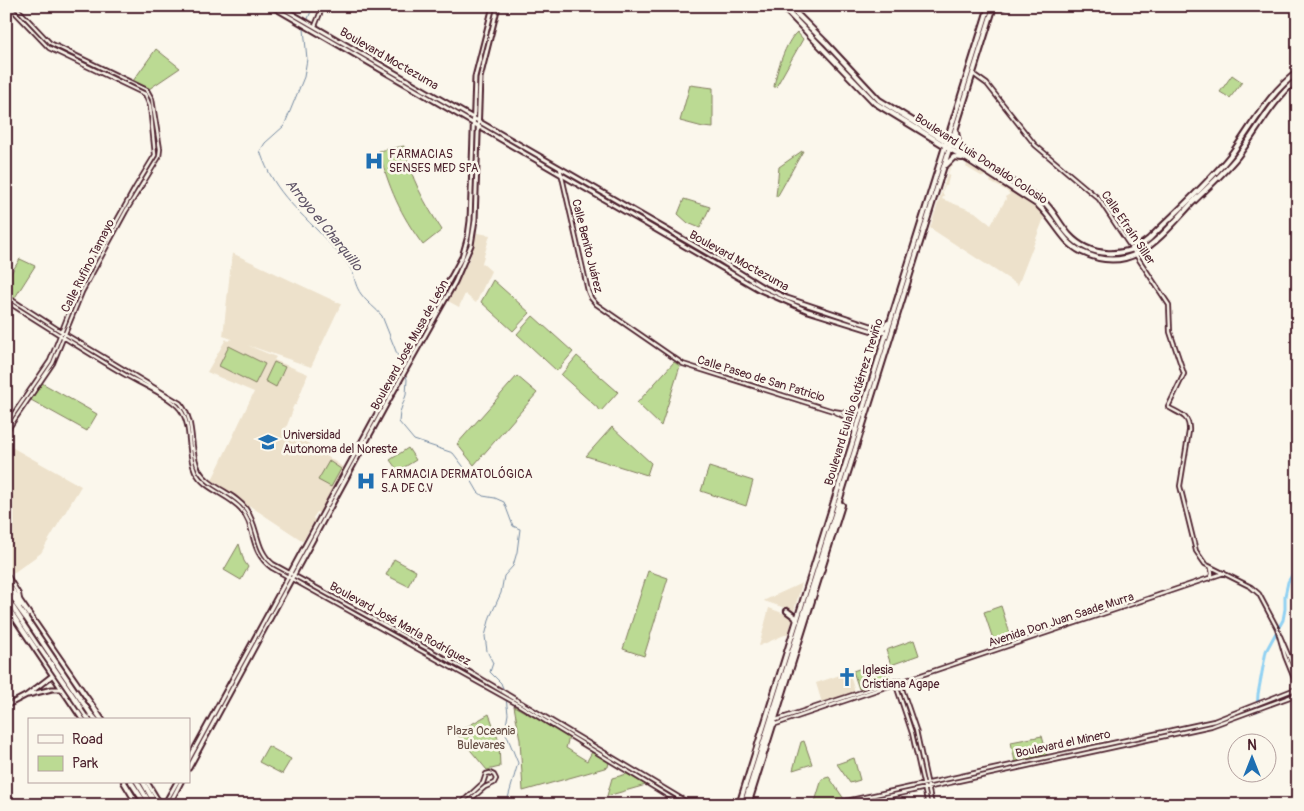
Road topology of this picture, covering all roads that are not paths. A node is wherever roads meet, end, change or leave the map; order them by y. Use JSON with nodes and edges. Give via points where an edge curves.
{"nodes":[{"id":1,"x":9,"y":6,"type":"edge"},
{"id":2,"x":15,"y":6,"type":"edge"},
{"id":3,"x":271,"y":6,"type":"edge"},
{"id":4,"x":280,"y":6,"type":"edge"},
{"id":5,"x":323,"y":6,"type":"edge"},
{"id":6,"x":493,"y":6,"type":"edge"},
{"id":7,"x":498,"y":6,"type":"edge"},
{"id":8,"x":782,"y":6,"type":"edge"},
{"id":9,"x":789,"y":6,"type":"edge"},
{"id":10,"x":1003,"y":7,"type":"edge"},
{"id":11,"x":991,"y":8,"type":"edge"},
{"id":12,"x":314,"y":28,"type":"junction"},
{"id":13,"x":978,"y":42,"type":"junction"},
{"id":14,"x":1298,"y":72,"type":"edge"},
{"id":15,"x":973,"y":74,"type":"junction"},
{"id":16,"x":1298,"y":79,"type":"edge"},
{"id":17,"x":964,"y":85,"type":"junction"},
{"id":18,"x":147,"y":93,"type":"junction"},
{"id":19,"x":474,"y":118,"type":"junction"},
{"id":20,"x":479,"y":121,"type":"junction"},
{"id":21,"x":473,"y":124,"type":"junction"},
{"id":22,"x":479,"y":127,"type":"junction"},
{"id":23,"x":955,"y":131,"type":"junction"},
{"id":24,"x":950,"y":132,"type":"junction"},
{"id":25,"x":939,"y":136,"type":"junction"},
{"id":26,"x":948,"y":143,"type":"junction"},
{"id":27,"x":950,"y":149,"type":"junction"},
{"id":28,"x":965,"y":152,"type":"junction"},
{"id":29,"x":970,"y":161,"type":"junction"},
{"id":30,"x":944,"y":167,"type":"junction"},
{"id":31,"x":560,"y":168,"type":"junction"},
{"id":32,"x":561,"y":176,"type":"junction"},
{"id":33,"x":1010,"y":187,"type":"junction"},
{"id":34,"x":935,"y":197,"type":"junction"},
{"id":35,"x":1038,"y":198,"type":"junction"},
{"id":36,"x":928,"y":199,"type":"junction"},
{"id":37,"x":1133,"y":250,"type":"junction"},
{"id":38,"x":1136,"y":254,"type":"junction"},
{"id":39,"x":6,"y":296,"type":"edge"},
{"id":40,"x":6,"y":301,"type":"edge"},
{"id":41,"x":892,"y":321,"type":"junction"},
{"id":42,"x":877,"y":328,"type":"junction"},
{"id":43,"x":886,"y":333,"type":"junction"},
{"id":44,"x":63,"y":335,"type":"junction"},
{"id":45,"x":885,"y":351,"type":"junction"},
{"id":46,"x":683,"y":364,"type":"joint"},
{"id":47,"x":862,"y":409,"type":"junction"},
{"id":48,"x":834,"y":411,"type":"junction"},
{"id":49,"x":6,"y":425,"type":"edge"},
{"id":50,"x":6,"y":432,"type":"edge"},
{"id":51,"x":855,"y":433,"type":"junction"},
{"id":52,"x":838,"y":503,"type":"junction"},
{"id":53,"x":1210,"y":567,"type":"junction"},
{"id":54,"x":6,"y":573,"type":"edge"},
{"id":55,"x":1224,"y":573,"type":"junction"},
{"id":56,"x":290,"y":576,"type":"junction"},
{"id":57,"x":1210,"y":579,"type":"junction"},
{"id":58,"x":6,"y":581,"type":"edge"},
{"id":59,"x":6,"y":589,"type":"edge"},
{"id":60,"x":6,"y":597,"type":"edge"},
{"id":61,"x":12,"y":597,"type":"junction"},
{"id":62,"x":20,"y":601,"type":"junction"},
{"id":63,"x":6,"y":605,"type":"edge"},
{"id":64,"x":806,"y":605,"type":"junction"},
{"id":65,"x":787,"y":611,"type":"dead end"},
{"id":66,"x":799,"y":613,"type":"junction"},
{"id":67,"x":797,"y":621,"type":"junction"},
{"id":68,"x":263,"y":626,"type":"junction"},
{"id":69,"x":39,"y":629,"type":"junction"},
{"id":70,"x":1279,"y":633,"type":"junction"},
{"id":71,"x":65,"y":667,"type":"junction"},
{"id":72,"x":54,"y":674,"type":"junction"},
{"id":73,"x":1298,"y":678,"type":"edge"},
{"id":74,"x":230,"y":682,"type":"junction"},
{"id":75,"x":899,"y":682,"type":"junction"},
{"id":76,"x":1298,"y":688,"type":"edge"},
{"id":77,"x":62,"y":689,"type":"junction"},
{"id":78,"x":1298,"y":694,"type":"edge"},
{"id":79,"x":27,"y":695,"type":"junction"},
{"id":80,"x":226,"y":699,"type":"junction"},
{"id":81,"x":515,"y":701,"type":"junction"},
{"id":82,"x":6,"y":706,"type":"edge"},
{"id":83,"x":82,"y":718,"type":"edge"},
{"id":84,"x":88,"y":718,"type":"edge"},
{"id":85,"x":94,"y":718,"type":"edge"},
{"id":86,"x":100,"y":718,"type":"edge"},
{"id":87,"x":773,"y":722,"type":"junction"},
{"id":88,"x":766,"y":726,"type":"junction"},
{"id":89,"x":190,"y":757,"type":"edge"},
{"id":90,"x":190,"y":766,"type":"edge"},
{"id":91,"x":125,"y":784,"type":"edge"},
{"id":92,"x":132,"y":784,"type":"edge"},
{"id":93,"x":138,"y":784,"type":"edge"},
{"id":94,"x":144,"y":784,"type":"edge"},
{"id":95,"x":148,"y":784,"type":"edge"},
{"id":96,"x":175,"y":784,"type":"edge"},
{"id":97,"x":180,"y":784,"type":"edge"},
{"id":98,"x":928,"y":785,"type":"junction"},
{"id":99,"x":924,"y":786,"type":"junction"},
{"id":100,"x":168,"y":803,"type":"edge"},
{"id":101,"x":153,"y":804,"type":"edge"},
{"id":102,"x":138,"y":805,"type":"edge"},
{"id":103,"x":146,"y":805,"type":"edge"},
{"id":104,"x":164,"y":805,"type":"edge"},
{"id":105,"x":459,"y":805,"type":"edge"},
{"id":106,"x":464,"y":805,"type":"edge"},
{"id":107,"x":683,"y":805,"type":"edge"},
{"id":108,"x":692,"y":805,"type":"edge"},
{"id":109,"x":739,"y":805,"type":"edge"},
{"id":110,"x":744,"y":805,"type":"edge"},
{"id":111,"x":748,"y":805,"type":"edge"},
{"id":112,"x":828,"y":805,"type":"edge"},
{"id":113,"x":848,"y":805,"type":"edge"},
{"id":114,"x":928,"y":805,"type":"edge"},
{"id":115,"x":932,"y":805,"type":"edge"}],
"edges":[{"from":1,"to":18,"type":"street","via":[[49,48]]},
{"from":2,"to":18,"type":"street","via":[[50,44],[142,87]]},
{"from":3,"to":12,"type":"main road"},
{"from":4,"to":12,"type":"main road"},
{"from":5,"to":12,"type":"street"},
{"from":6,"to":19,"type":"main road","name":"Boulevard José Musa de León","via":[[475,76]]},
{"from":7,"to":20,"type":"main road","name":"Boulevard José Musa de León","via":[[481,73]]},
{"from":8,"to":26,"type":"main road","name":"Boulevard Luis Donaldo Colosio","via":[[875,103]]},
{"from":9,"to":25,"type":"main road","name":"Boulevard Luis Donaldo Colosio","via":[[875,96]]},
{"from":10,"to":11,"type":"main road"},
{"from":11,"to":13,"type":"main road","name":"Boulevard Eulalio Gutiérrez Treviño"},
{"from":11,"to":15,"type":"main road","name":"Boulevard Eulalio Gutiérrez Treviño"},
{"from":12,"to":19,"type":"main road","name":"Boulevard Moctezuma"},
{"from":12,"to":21,"type":"main road","name":"Boulevard Moctezuma"},
{"from":13,"to":15,"type":"main road","via":[[971,70]]},
{"from":13,"to":17,"type":"main road","name":"Boulevard Eulalio Gutiérrez Treviño"},
{"from":14,"to":37,"type":"main road","name":"Boulevard Luis Donaldo Colosio","via":[[1285,81],[1269,100],[1224,163],[1149,239]]},
{"from":15,"to":17,"type":"main road"},
{"from":15,"to":23,"type":"main road","name":"Boulevard Eulalio Gutiérrez Treviño"},
{"from":15,"to":37,"type":"street","name":"Calle Efraín Siller","via":[[987,84],[1039,148],[1097,196]]},
{"from":16,"to":38,"type":"main road","name":"Boulevard Luis Donaldo Colosio","via":[[1280,97],[1230,165],[1157,240]]},
{"from":17,"to":24,"type":"main road","name":"Boulevard Eulalio Gutiérrez Treviño"},
{"from":18,"to":44,"type":"street","name":"Calle Rufino Tamayo","via":[[155,155],[78,290]]},
{"from":18,"to":44,"type":"street","name":"Calle Rufino Tamayo","via":[[152,99],[160,149],[158,160],[94,269]]},
{"from":19,"to":20,"type":"main road","name":"Boulevard Moctezuma"},
{"from":19,"to":21,"type":"main road","name":"Boulevard José Musa de León"},
{"from":20,"to":22,"type":"main road","name":"Boulevard José Musa de León"},
{"from":20,"to":31,"type":"main road","name":"Boulevard Moctezuma"},
{"from":21,"to":22,"type":"main road","name":"Boulevard Moctezuma"},
{"from":21,"to":56,"type":"main road","name":"Boulevard José Musa de León","via":[[469,229],[464,251]]},
{"from":22,"to":32,"type":"main road","name":"Boulevard Moctezuma"},
{"from":22,"to":56,"type":"main road","name":"Boulevard José Musa de León","via":[[471,245],[455,282]]},
{"from":23,"to":26,"type":"main road","name":"Boulevard Eulalio Gutiérrez Treviño"},
{"from":23,"to":28,"type":"main road"},
{"from":24,"to":25,"type":"main road"},
{"from":24,"to":26,"type":"main road","name":"Boulevard Eulalio Gutiérrez Treviño"},
{"from":25,"to":26,"type":"main road","name":"Boulevard Luis Donaldo Colosio"},
{"from":26,"to":27,"type":"main road","name":"Boulevard Eulalio Gutiérrez Treviño"},
{"from":26,"to":28,"type":"main road","name":"Boulevard Luis Donaldo Colosio"},
{"from":26,"to":36,"type":"main road","name":"Boulevard Eulalio Gutiérrez Treviño"},
{"from":27,"to":29,"type":"main road","name":"Boulevard Luis Donaldo Colosio"},
{"from":27,"to":30,"type":"main road","name":"Boulevard Eulalio Gutiérrez Treviño"},
{"from":28,"to":35,"type":"main road","name":"Boulevard Luis Donaldo Colosio"},
{"from":29,"to":30,"type":"main road","via":[[954,157]]},
{"from":29,"to":33,"type":"main road","name":"Boulevard Luis Donaldo Colosio"},
{"from":30,"to":34,"type":"main road","name":"Boulevard Eulalio Gutiérrez Treviño"},
{"from":31,"to":32,"type":"street","name":"Calle Benito Juárez"},
{"from":31,"to":42,"type":"main road","name":"Boulevard Moctezuma","via":[[761,286],[808,306]]},
{"from":32,"to":43,"type":"main road","name":"Boulevard Moctezuma","via":[[784,302]]},
{"from":32,"to":46,"type":"street","name":"Calle Benito Juárez","via":[[591,298],[610,315]]},
{"from":33,"to":35,"type":"main road","via":[[1012,185]]},
{"from":33,"to":38,"type":"main road","name":"Boulevard Luis Donaldo Colosio","via":[[1043,209],[1065,240],[1081,251],[1108,260]]},
{"from":34,"to":36,"type":"main road"},
{"from":34,"to":41,"type":"main road","name":"Boulevard Eulalio Gutiérrez Treviño"},
{"from":35,"to":37,"type":"main road","name":"Boulevard Luis Donaldo Colosio","via":[[1084,246],[1109,254]]},
{"from":36,"to":41,"type":"main road","name":"Boulevard Eulalio Gutiérrez Treviño"},
{"from":37,"to":38,"type":"street","name":"Calle Efraín Siller"},
{"from":38,"to":53,"type":"street","name":"Calle Efraín Siller","via":[[1169,305],[1170,332],[1184,374],[1168,407],[1185,416],[1189,422],[1180,487],[1196,551]]},
{"from":39,"to":44,"type":"street"},
{"from":40,"to":44,"type":"street"},
{"from":41,"to":42,"type":"main road"},
{"from":41,"to":43,"type":"main road","name":"Boulevard Eulalio Gutiérrez Treviño"},
{"from":41,"to":45,"type":"main road","name":"Boulevard Eulalio Gutiérrez Treviño"},
{"from":42,"to":43,"type":"main road","name":"Boulevard Moctezuma"},
{"from":43,"to":45,"type":"main road"},
{"from":43,"to":47,"type":"main road","name":"Boulevard Eulalio Gutiérrez Treviño"},
{"from":44,"to":49,"type":"street","name":"Calle Rufino Tamayo","via":[[50,361]]},
{"from":44,"to":50,"type":"street","name":"Calle Rufino Tamayo","via":[[53,363]]},
{"from":44,"to":56,"type":"street","name":"Boulevard José María Rodríguez","via":[[173,400],[185,418],[191,459],[197,475],[241,509],[260,557],[267,565]]},
{"from":45,"to":52,"type":"main road","name":"Boulevard Eulalio Gutiérrez Treviño"},
{"from":46,"to":48,"type":"street","name":"Calle Paseo de San Patricio"},
{"from":47,"to":48,"type":"street","name":"Calle Paseo de San Patricio","via":[[853,414]]},
{"from":47,"to":51,"type":"main road","name":"Boulevard Eulalio Gutiérrez Treviño"},
{"from":48,"to":51,"type":"street","name":"Calle Paseo de San Patricio","via":[[851,420]]},
{"from":51,"to":66,"type":"main road","name":"Boulevard Eulalio Gutiérrez Treviño"},
{"from":52,"to":64,"type":"main road","name":"Boulevard Eulalio Gutiérrez Treviño"},
{"from":52,"to":87,"type":"main road","name":"Boulevard Eulalio Gutiérrez Treviño","via":[[842,504]]},
{"from":53,"to":55,"type":"street"},
{"from":53,"to":57,"type":"street"},
{"from":54,"to":62,"type":"street"},
{"from":55,"to":57,"type":"street","name":"Avenida Don Juan Saade Murra"},
{"from":55,"to":70,"type":"street","via":[[1259,594]]},
{"from":56,"to":68,"type":"main road","name":"Boulevard José Musa de León"},
{"from":56,"to":81,"type":"street","name":"Boulevard José María Rodríguez"},
{"from":57,"to":75,"type":"street","name":"Avenida Don Juan Saade Murra"},
{"from":58,"to":62,"type":"main road"},
{"from":59,"to":61,"type":"main road"},
{"from":60,"to":84,"type":"main road","bridge":true},
{"from":61,"to":69,"type":"main road"},
{"from":61,"to":85,"type":"main road","bridge":true},
{"from":62,"to":69,"type":"main road"},
{"from":63,"to":72,"type":"main road"},
{"from":64,"to":66,"type":"main road"},
{"from":64,"to":87,"type":"main road","name":"Boulevard Eulalio Gutiérrez Treviño"},
{"from":65,"to":67,"type":"main road"},
{"from":66,"to":67,"type":"main road","name":"Boulevard Eulalio Gutiérrez Treviño"},
{"from":67,"to":88,"type":"main road","name":"Boulevard Eulalio Gutiérrez Treviño"},
{"from":68,"to":74,"type":"main road","name":"Boulevard José Musa de León"},
{"from":68,"to":80,"type":"main road","name":"Boulevard José Musa de León"},
{"from":69,"to":71,"type":"main road"},
{"from":70,"to":73,"type":"street"},
{"from":70,"to":76,"type":"street"},
{"from":71,"to":72,"type":"main road"},
{"from":71,"to":86,"type":"main road"},
{"from":72,"to":77,"type":"main road"},
{"from":72,"to":79,"type":"main road"},
{"from":74,"to":80,"type":"main road"},
{"from":74,"to":89,"type":"main road","name":"Boulevard José Musa de León"},
{"from":75,"to":87,"type":"street","name":"Avenida Don Juan Saade Murra"},
{"from":75,"to":98,"type":"street","via":[[916,730]]},
{"from":75,"to":99,"type":"street"},
{"from":76,"to":98,"type":"street","name":"Boulevard el Minero","via":[[1214,721]]},
{"from":77,"to":79,"type":"main road"},
{"from":77,"to":83,"type":"main road"},
{"from":78,"to":98,"type":"street","name":"Boulevard el Minero","via":[[1211,726]]},
{"from":79,"to":82,"type":"main road"},
{"from":80,"to":90,"type":"main road","name":"Boulevard José Musa de León"},
{"from":81,"to":107,"type":"street","name":"Boulevard José María Rodríguez"},
{"from":81,"to":108,"type":"street","name":"Boulevard José María Rodríguez"},
{"from":87,"to":88,"type":"main road","name":"Boulevard Eulalio Gutiérrez Treviño"},
{"from":87,"to":111,"type":"main road","name":"Boulevard Eulalio Gutiérrez Treviño"},
{"from":88,"to":109,"type":"main road","name":"Boulevard Eulalio Gutiérrez Treviño"},
{"from":88,"to":110,"type":"main road","name":"Boulevard Eulalio Gutiérrez Treviño"},
{"from":91,"to":102,"type":"main road"},
{"from":92,"to":103,"type":"main road"},
{"from":93,"to":101,"type":"main road"},
{"from":94,"to":101,"type":"main road"},
{"from":95,"to":100,"type":"main road","via":[[159,802]]},
{"from":96,"to":100,"type":"main road"},
{"from":97,"to":100,"type":"main road"},
{"from":98,"to":99,"type":"street","name":"Boulevard el Minero"},
{"from":98,"to":115,"type":"street"},
{"from":99,"to":112,"type":"street","name":"Boulevard el Minero"},
{"from":99,"to":113,"type":"street","name":"Boulevard el Minero"},
{"from":99,"to":114,"type":"street"},
{"from":100,"to":104,"type":"main road"},
{"from":105,"to":106,"type":"street","via":[[483,783],[486,774],[494,775],[494,783]]}]}
